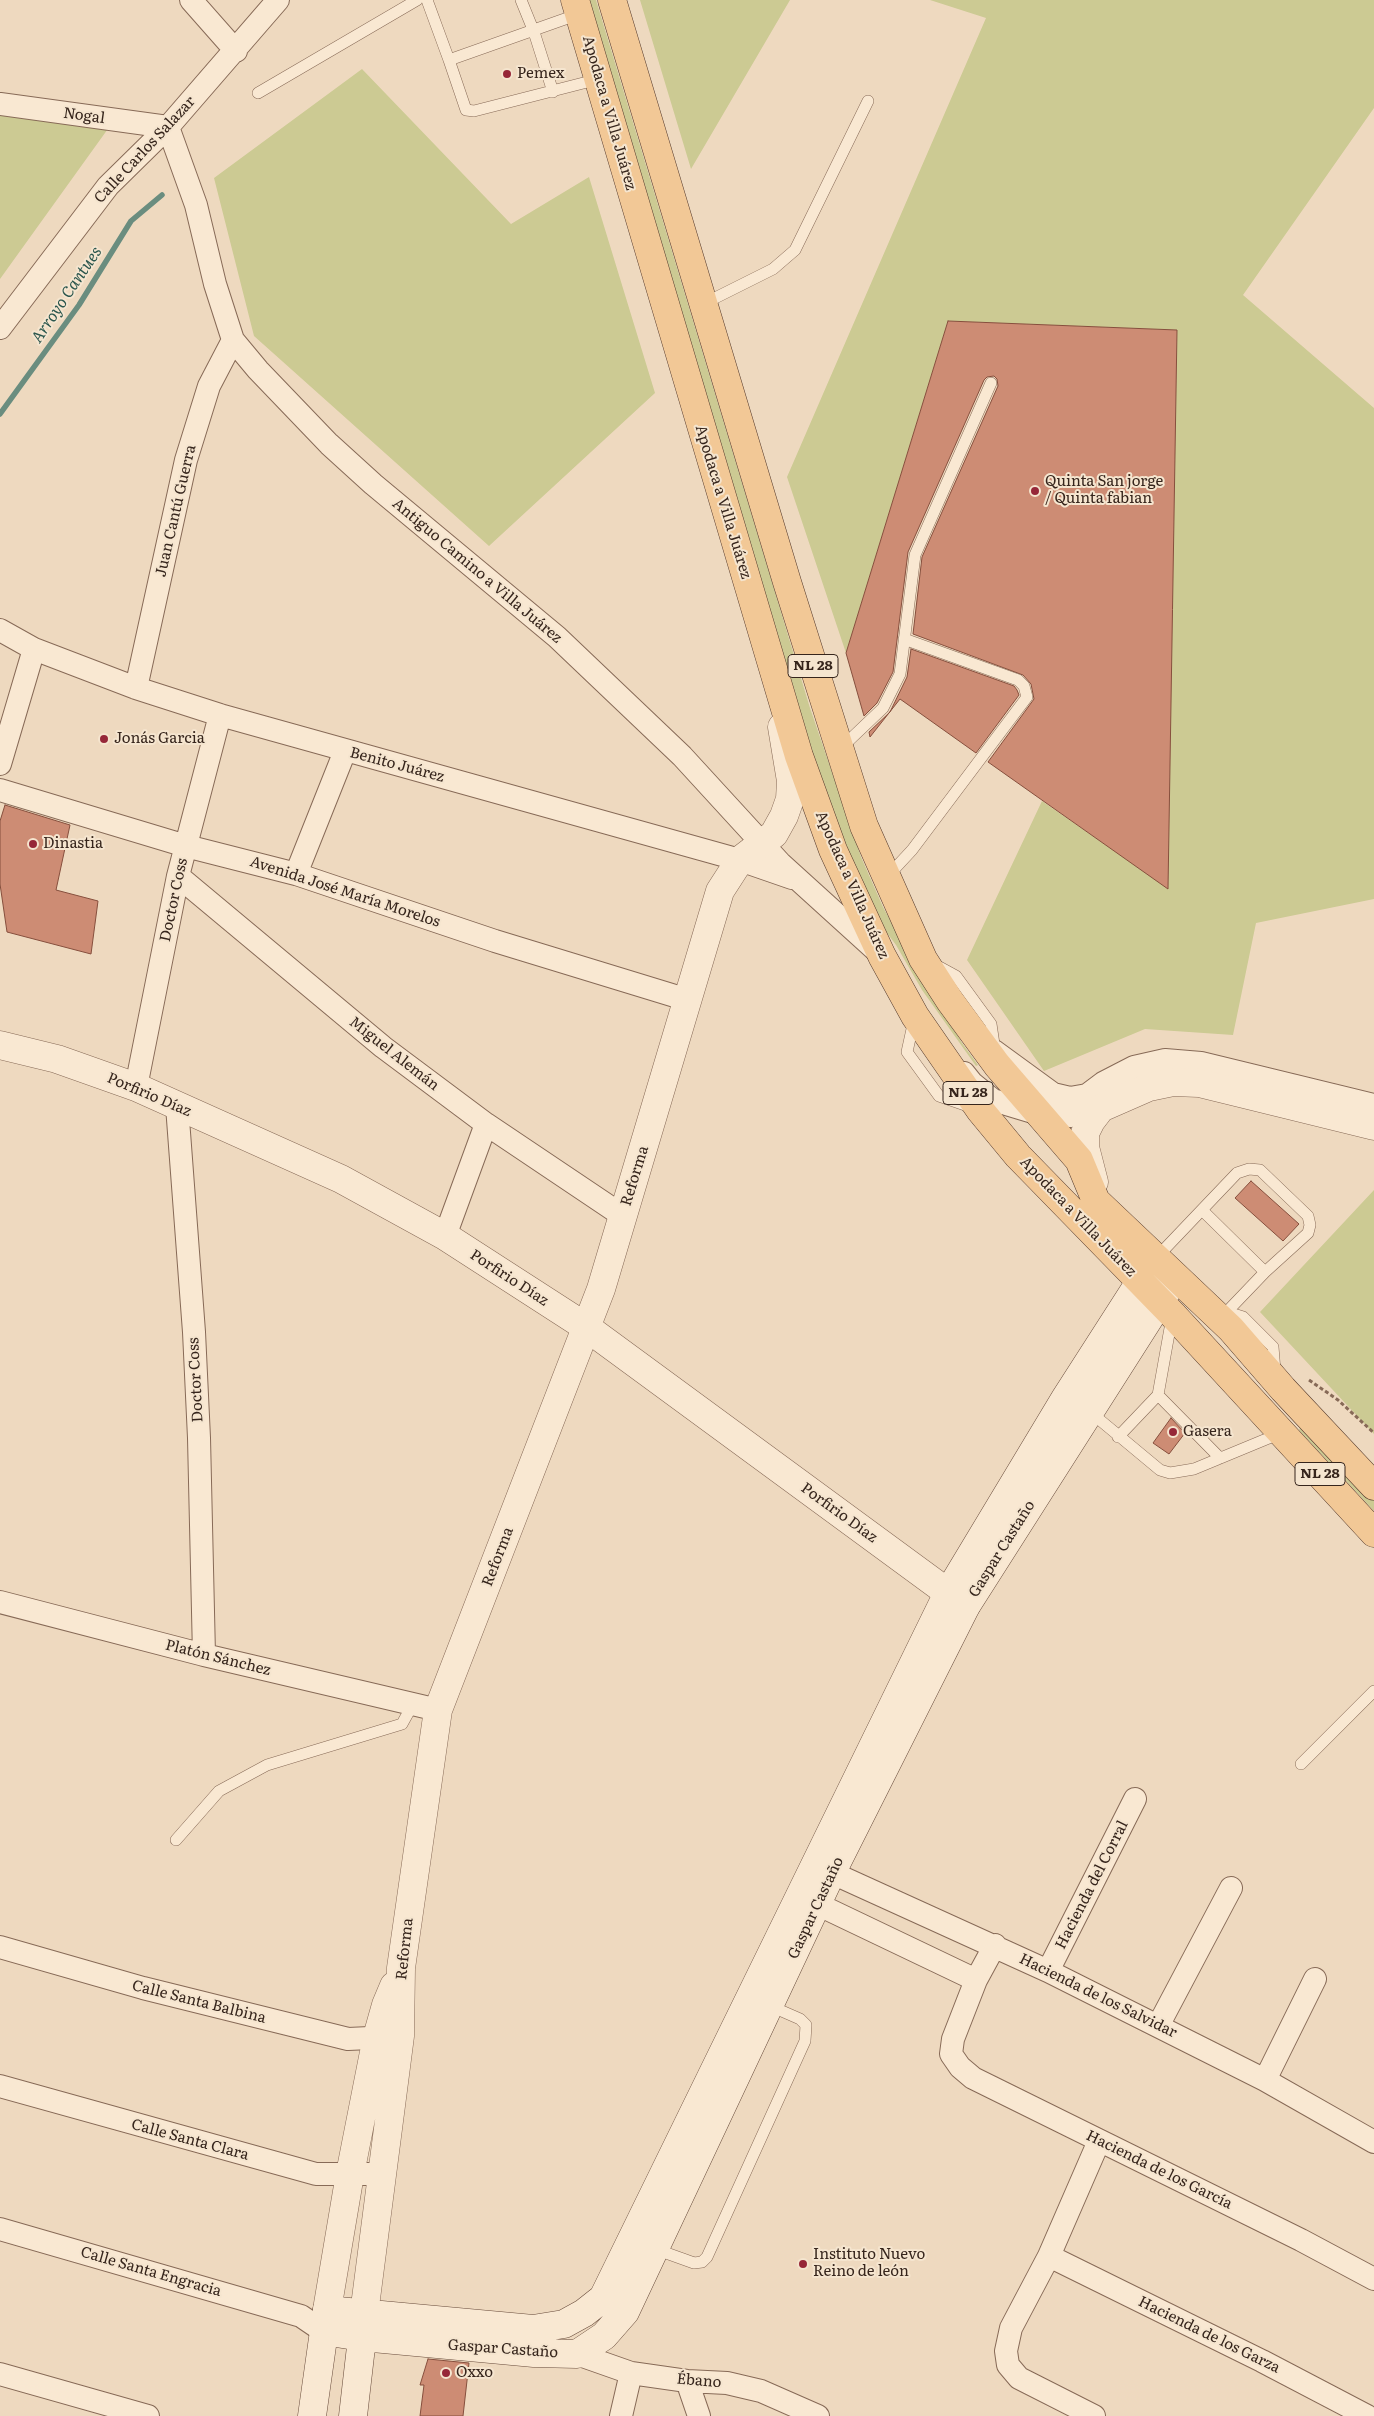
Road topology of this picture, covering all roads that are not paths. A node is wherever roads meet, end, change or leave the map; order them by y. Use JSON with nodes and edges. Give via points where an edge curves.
{"nodes":[{"id":1,"x":191,"y":0,"type":"edge"},
{"id":2,"x":278,"y":0,"type":"edge"},
{"id":3,"x":417,"y":0,"type":"edge"},
{"id":4,"x":427,"y":0,"type":"edge"},
{"id":5,"x":521,"y":0,"type":"edge"},
{"id":6,"x":612,"y":0,"type":"edge"},
{"id":7,"x":577,"y":7,"type":"edge"},
{"id":8,"x":534,"y":32,"type":"junction"},
{"id":9,"x":236,"y":51,"type":"junction"},
{"id":10,"x":449,"y":60,"type":"junction"},
{"id":11,"x":599,"y":80,"type":"junction"},
{"id":12,"x":552,"y":92,"type":"junction"},
{"id":13,"x":258,"y":93,"type":"dead end"},
{"id":14,"x":868,"y":101,"type":"dead end"},
{"id":15,"x":0,"y":104,"type":"edge"},
{"id":16,"x":170,"y":135,"type":"junction"},
{"id":17,"x":703,"y":304,"type":"junction"},
{"id":18,"x":0,"y":328,"type":"edge"},
{"id":19,"x":233,"y":340,"type":"junction"},
{"id":20,"x":991,"y":383,"type":"dead end"},
{"id":21,"x":0,"y":630,"type":"edge"},
{"id":22,"x":904,"y":639,"type":"junction"},
{"id":23,"x":34,"y":650,"type":"junction"},
{"id":24,"x":136,"y":688,"type":"junction"},
{"id":25,"x":783,"y":698,"type":"junction"},
{"id":26,"x":220,"y":716,"type":"junction"},
{"id":27,"x":839,"y":749,"type":"junction"},
{"id":28,"x":345,"y":751,"type":"junction"},
{"id":29,"x":0,"y":764,"type":"edge"},
{"id":30,"x":0,"y":790,"type":"edge"},
{"id":31,"x":186,"y":846,"type":"junction"},
{"id":32,"x":749,"y":855,"type":"junction"},
{"id":33,"x":296,"y":874,"type":"junction"},
{"id":34,"x":178,"y":876,"type":"junction"},
{"id":35,"x":886,"y":878,"type":"junction"},
{"id":36,"x":882,"y":956,"type":"junction"},
{"id":37,"x":688,"y":1000,"type":"junction"},
{"id":38,"x":913,"y":1012,"type":"junction"},
{"id":39,"x":0,"y":1041,"type":"edge"},
{"id":40,"x":0,"y":1045,"type":"edge"},
{"id":41,"x":990,"y":1052,"type":"junction"},
{"id":42,"x":136,"y":1087,"type":"junction"},
{"id":43,"x":1374,"y":1105,"type":"edge"},
{"id":44,"x":177,"y":1106,"type":"junction"},
{"id":45,"x":1101,"y":1108,"type":"junction"},
{"id":46,"x":1036,"y":1113,"type":"junction"},
{"id":47,"x":486,"y":1124,"type":"junction"},
{"id":48,"x":1374,"y":1126,"type":"edge"},
{"id":49,"x":1100,"y":1205,"type":"junction"},
{"id":50,"x":1203,"y":1211,"type":"junction"},
{"id":51,"x":624,"y":1216,"type":"junction"},
{"id":52,"x":445,"y":1236,"type":"junction"},
{"id":53,"x":1147,"y":1270,"type":"junction"},
{"id":54,"x":1265,"y":1272,"type":"junction"},
{"id":55,"x":1176,"y":1278,"type":"junction"},
{"id":56,"x":1166,"y":1308,"type":"junction"},
{"id":57,"x":1219,"y":1313,"type":"junction"},
{"id":58,"x":586,"y":1327,"type":"junction"},
{"id":59,"x":1158,"y":1395,"type":"junction"},
{"id":60,"x":1078,"y":1404,"type":"junction"},
{"id":61,"x":1282,"y":1432,"type":"junction"},
{"id":62,"x":1118,"y":1437,"type":"junction"},
{"id":63,"x":1220,"y":1458,"type":"junction"},
{"id":64,"x":1374,"y":1486,"type":"edge"},
{"id":65,"x":1374,"y":1533,"type":"edge"},
{"id":66,"x":957,"y":1600,"type":"junction"},
{"id":67,"x":0,"y":1602,"type":"edge"},
{"id":68,"x":204,"y":1655,"type":"junction"},
{"id":69,"x":1374,"y":1691,"type":"edge"},
{"id":70,"x":426,"y":1707,"type":"junction"},
{"id":71,"x":1301,"y":1764,"type":"dead end"},
{"id":72,"x":1135,"y":1799,"type":"dead end"},
{"id":73,"x":176,"y":1840,"type":"dead end"},
{"id":74,"x":823,"y":1868,"type":"junction"},
{"id":75,"x":1231,"y":1888,"type":"dead end"},
{"id":76,"x":809,"y":1901,"type":"junction"},
{"id":77,"x":995,"y":1945,"type":"junction"},
{"id":78,"x":0,"y":1947,"type":"edge"},
{"id":79,"x":1048,"y":1971,"type":"junction"},
{"id":80,"x":1315,"y":1979,"type":"dead end"},
{"id":81,"x":976,"y":1980,"type":"junction"},
{"id":82,"x":760,"y":2002,"type":"junction"},
{"id":83,"x":1158,"y":2026,"type":"junction"},
{"id":84,"x":389,"y":2037,"type":"junction"},
{"id":85,"x":1264,"y":2080,"type":"junction"},
{"id":86,"x":0,"y":2086,"type":"edge"},
{"id":87,"x":1372,"y":2137,"type":"edge"},
{"id":88,"x":1099,"y":2140,"type":"junction"},
{"id":89,"x":350,"y":2174,"type":"junction"},
{"id":90,"x":383,"y":2174,"type":"junction"},
{"id":91,"x":0,"y":2229,"type":"edge"},
{"id":92,"x":644,"y":2244,"type":"junction"},
{"id":93,"x":1049,"y":2256,"type":"junction"},
{"id":94,"x":1374,"y":2279,"type":"edge"},
{"id":95,"x":317,"y":2319,"type":"junction"},
{"id":96,"x":363,"y":2326,"type":"junction"},
{"id":97,"x":577,"y":2354,"type":"junction"},
{"id":98,"x":631,"y":2373,"type":"junction"},
{"id":99,"x":0,"y":2374,"type":"edge"},
{"id":100,"x":687,"y":2382,"type":"junction"},
{"id":101,"x":148,"y":2416,"type":"edge"},
{"id":102,"x":312,"y":2416,"type":"edge"},
{"id":103,"x":354,"y":2416,"type":"edge"},
{"id":104,"x":621,"y":2416,"type":"edge"},
{"id":105,"x":699,"y":2416,"type":"edge"},
{"id":106,"x":818,"y":2416,"type":"edge"},
{"id":107,"x":1094,"y":2416,"type":"edge"},
{"id":108,"x":1367,"y":2416,"type":"edge"}],
"edges":[{"from":1,"to":9,"type":"street"},
{"from":2,"to":9,"type":"street","name":"Calle Carlos Salazar"},
{"from":3,"to":13,"type":"lane"},
{"from":4,"to":10,"type":"lane"},
{"from":5,"to":8,"type":"lane"},
{"from":6,"to":17,"type":"main road","name":"Apodaca a Villa Juárez","number":"NL 28"},
{"from":7,"to":8,"type":"lane"},
{"from":7,"to":11,"type":"main road","name":"Apodaca a Villa Juárez","number":"NL 28"},
{"from":8,"to":10,"type":"lane"},
{"from":8,"to":12,"type":"lane"},
{"from":9,"to":16,"type":"street","name":"Calle Carlos Salazar"},
{"from":10,"to":12,"type":"lane","via":[[466,110],[474,112]]},
{"from":11,"to":12,"type":"lane"},
{"from":11,"to":25,"type":"main road","name":"Apodaca a Villa Juárez","number":"NL 28"},
{"from":14,"to":17,"type":"lane","via":[[795,250],[772,270]]},
{"from":15,"to":16,"type":"street","name":"Nogal"},
{"from":16,"to":18,"type":"street","name":"Calle Carlos Salazar","via":[[108,186]]},
{"from":16,"to":19,"type":"street","name":"Antiguo Camino a Villa Juárez","via":[[196,204],[215,284]]},
{"from":17,"to":27,"type":"main road","name":"Apodaca a Villa Juárez","number":"NL 28"},
{"from":19,"to":24,"type":"street","name":"Juan Cantú Guerra","via":[[209,386],[186,460]]},
{"from":19,"to":32,"type":"street","name":"Antiguo Camino a Villa Juárez","via":[[329,444],[557,637],[682,756]]},
{"from":20,"to":22,"type":"lane","via":[[915,555]]},
{"from":21,"to":23,"type":"street","name":"Benito Juárez"},
{"from":22,"to":27,"type":"lane","via":[[900,674],[883,708]]},
{"from":22,"to":35,"type":"lane","via":[[1018,680],[1027,696],[912,850]]},
{"from":23,"to":24,"type":"street","name":"Benito Juárez"},
{"from":23,"to":29,"type":"street"},
{"from":24,"to":26,"type":"street","name":"Benito Juárez"},
{"from":25,"to":32,"type":"street","name":"Reforma","via":[[782,734],[790,799],[774,834]]},
{"from":25,"to":36,"type":"main road","name":"Apodaca a Villa Juárez","number":"NL 28","via":[[799,756],[833,850]]},
{"from":26,"to":28,"type":"street","name":"Benito Juárez"},
{"from":26,"to":31,"type":"street","name":"Doctor Coss"},
{"from":27,"to":35,"type":"main road","name":"Apodaca a Villa Juárez","number":"NL 28","via":[[864,826]]},
{"from":28,"to":32,"type":"street","name":"Benito Juárez"},
{"from":28,"to":33,"type":"street"},
{"from":30,"to":31,"type":"street","name":"Avenida José María Morelos"},
{"from":31,"to":33,"type":"street","name":"Avenida José María Morelos"},
{"from":31,"to":34,"type":"street","name":"Doctor Coss"},
{"from":32,"to":36,"type":"street","name":"Antiguo Camino a Villa Juárez","via":[[800,881]]},
{"from":32,"to":37,"type":"street","name":"Reforma","via":[[720,891]]},
{"from":33,"to":37,"type":"street","name":"Avenida José María Morelos","via":[[495,941]]},
{"from":34,"to":42,"type":"street","name":"Doctor Coss"},
{"from":34,"to":47,"type":"street","name":"Miguel Alemán","via":[[382,1048]]},
{"from":35,"to":41,"type":"main road","name":"Apodaca a Villa Juárez","number":"NL 28","via":[[923,959]]},
{"from":36,"to":38,"type":"main road","name":"Apodaca a Villa Juárez","number":"NL 28"},
{"from":37,"to":51,"type":"street","name":"Reforma"},
{"from":38,"to":46,"type":"street","via":[[972,1083],[993,1100]]},
{"from":38,"to":53,"type":"main road","name":"Apodaca a Villa Juárez","number":"NL 28","via":[[980,1110],[1018,1156]]},
{"from":39,"to":40,"type":"street"},
{"from":40,"to":42,"type":"street","name":"Porfirio Díaz","via":[[57,1059]]},
{"from":41,"to":43,"type":"street","via":[[1053,1094],[1070,1098],[1087,1095],[1134,1067],[1165,1060],[1201,1063]]},
{"from":41,"to":46,"type":"main road","name":"Apodaca a Villa Juárez","number":"NL 28"},
{"from":42,"to":44,"type":"street","name":"Porfirio Díaz"},
{"from":44,"to":52,"type":"street","name":"Porfirio Díaz","via":[[340,1179]]},
{"from":44,"to":68,"type":"street","name":"Doctor Coss","via":[[199,1429]]},
{"from":45,"to":46,"type":"street","via":[[1070,1116]]},
{"from":45,"to":48,"type":"street","via":[[1149,1087],[1173,1082],[1199,1083]]},
{"from":45,"to":49,"type":"street","via":[[1085,1133],[1085,1147]]},
{"from":46,"to":49,"type":"main road","name":"Apodaca a Villa Juárez","number":"NL 28","via":[[1079,1160]]},
{"from":47,"to":51,"type":"street","name":"Miguel Alemán"},
{"from":47,"to":52,"type":"street"},
{"from":49,"to":53,"type":"main road","name":"Apodaca a Villa Juárez","number":"NL 28"},
{"from":50,"to":53,"type":"lane"},
{"from":50,"to":54,"type":"lane"},
{"from":50,"to":54,"type":"lane","via":[[1237,1173],[1249,1169],[1260,1170],[1308,1216],[1308,1233]]},
{"from":51,"to":58,"type":"street","name":"Reforma"},
{"from":52,"to":58,"type":"street","name":"Porfirio Díaz"},
{"from":53,"to":55,"type":"main road","name":"Apodaca a Villa Juárez","number":"NL 28"},
{"from":53,"to":56,"type":"main road","name":"Apodaca a Villa Juárez","number":"NL 28"},
{"from":53,"to":60,"type":"street","name":"Gaspar Castaño"},
{"from":54,"to":57,"type":"lane"},
{"from":55,"to":56,"type":"street","name":"Gaspar Castaño"},
{"from":55,"to":57,"type":"main road","name":"Apodaca a Villa Juárez","number":"NL 28"},
{"from":56,"to":59,"type":"lane"},
{"from":56,"to":60,"type":"street","name":"Gaspar Castaño"},
{"from":56,"to":61,"type":"main road","name":"Apodaca a Villa Juárez","number":"NL 28"},
{"from":57,"to":64,"type":"main road","name":"Apodaca a Villa Juárez","number":"NL 28"},
{"from":58,"to":66,"type":"street","name":"Porfirio Díaz"},
{"from":58,"to":70,"type":"street","name":"Reforma"},
{"from":59,"to":62,"type":"lane"},
{"from":59,"to":63,"type":"lane"},
{"from":60,"to":62,"type":"lane"},
{"from":60,"to":66,"type":"street","name":"Gaspar Castaño"},
{"from":61,"to":63,"type":"lane"},
{"from":61,"to":65,"type":"main road","name":"Apodaca a Villa Juárez","number":"NL 28"},
{"from":62,"to":63,"type":"lane","via":[[1160,1470],[1170,1473],[1194,1469]]},
{"from":66,"to":74,"type":"street","name":"Gaspar Castaño"},
{"from":67,"to":68,"type":"street","name":"Platón Sánchez"},
{"from":68,"to":70,"type":"street","name":"Platón Sánchez"},
{"from":69,"to":71,"type":"lane"},
{"from":70,"to":73,"type":"lane","via":[[402,1724],[267,1765],[219,1790]]},
{"from":70,"to":84,"type":"street","name":"Reforma","via":[[401,1968],[386,2005]]},
{"from":72,"to":79,"type":"street","name":"Hacienda del Corral"},
{"from":74,"to":76,"type":"street","name":"Gaspar Castaño"},
{"from":74,"to":77,"type":"street","name":"Hacienda de los Salvidar"},
{"from":75,"to":83,"type":"street"},
{"from":76,"to":81,"type":"street"},
{"from":76,"to":82,"type":"street","name":"Gaspar Castaño"},
{"from":77,"to":79,"type":"street","name":"Hacienda de los Salvidar"},
{"from":77,"to":81,"type":"street"},
{"from":78,"to":84,"type":"street","name":"Calle Santa Balbina","via":[[143,1988],[348,2039]]},
{"from":79,"to":83,"type":"street","name":"Hacienda de los Salvidar"},
{"from":80,"to":85,"type":"street"},
{"from":81,"to":88,"type":"street","name":"Hacienda de los García","via":[[953,2039],[951,2054],[960,2067],[973,2078]]},
{"from":82,"to":92,"type":"street","name":"Gaspar Castaño"},
{"from":82,"to":92,"type":"lane","via":[[800,2019],[806,2025],[805,2041],[707,2257],[702,2262],[684,2261]]},
{"from":83,"to":85,"type":"street","name":"Hacienda de los Salvidar"},
{"from":84,"to":89,"type":"street"},
{"from":84,"to":90,"type":"street"},
{"from":85,"to":87,"type":"street","name":"Hacienda de los Salvidar"},
{"from":86,"to":89,"type":"street","name":"Calle Santa Clara","via":[[316,2174]]},
{"from":88,"to":93,"type":"street"},
{"from":88,"to":94,"type":"street","name":"Hacienda de los García"},
{"from":89,"to":90,"type":"street","name":"Calle Santa Clara"},
{"from":89,"to":95,"type":"street"},
{"from":90,"to":96,"type":"street"},
{"from":91,"to":95,"type":"street","name":"Calle Santa Engracia"},
{"from":92,"to":96,"type":"street","name":"Gaspar Castaño","via":[[603,2298],[564,2324],[533,2329]]},
{"from":92,"to":97,"type":"street","name":"Gaspar Castaño","via":[[625,2312],[604,2336]]},
{"from":93,"to":107,"type":"street","via":[[1011,2328],[1006,2352],[1008,2365],[1019,2378]]},
{"from":93,"to":108,"type":"street","name":"Hacienda de los Garza"},
{"from":95,"to":96,"type":"street","name":"Gaspar Castaño"},
{"from":95,"to":102,"type":"street"},
{"from":96,"to":97,"type":"street","name":"Gaspar Castaño","via":[[534,2353]]},
{"from":96,"to":103,"type":"street"},
{"from":97,"to":98,"type":"street","name":"Ébano"},
{"from":98,"to":100,"type":"street","name":"Ébano"},
{"from":98,"to":104,"type":"street"},
{"from":99,"to":101,"type":"street"},
{"from":100,"to":105,"type":"street"},
{"from":100,"to":106,"type":"street","name":"Ébano","via":[[727,2383],[761,2391]]}]}
